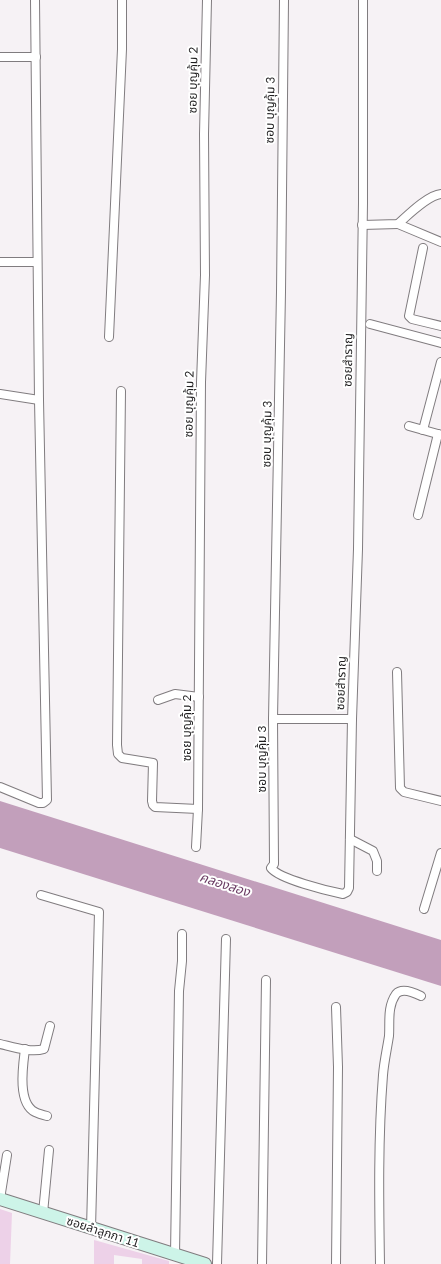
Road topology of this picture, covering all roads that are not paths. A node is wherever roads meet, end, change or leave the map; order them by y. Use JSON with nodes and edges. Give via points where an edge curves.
{"nodes":[{"id":1,"x":35,"y":0,"type":"edge"},
{"id":2,"x":122,"y":0,"type":"edge"},
{"id":3,"x":207,"y":0,"type":"edge"},
{"id":4,"x":284,"y":0,"type":"edge"},
{"id":5,"x":363,"y":0,"type":"edge"},
{"id":6,"x":0,"y":56,"type":"edge"},
{"id":7,"x":36,"y":57,"type":"junction"},
{"id":8,"x":441,"y":194,"type":"edge"},
{"id":9,"x":398,"y":224,"type":"junction"},
{"id":10,"x":362,"y":225,"type":"junction"},
{"id":11,"x":441,"y":242,"type":"edge"},
{"id":12,"x":423,"y":248,"type":"dead end"},
{"id":13,"x":0,"y":262,"type":"edge"},
{"id":14,"x":37,"y":262,"type":"junction"},
{"id":15,"x":370,"y":324,"type":"dead end"},
{"id":16,"x":441,"y":326,"type":"edge"},
{"id":17,"x":109,"y":337,"type":"dead end"},
{"id":18,"x":441,"y":343,"type":"edge"},
{"id":19,"x":441,"y":362,"type":"edge"},
{"id":20,"x":121,"y":391,"type":"dead end"},
{"id":21,"x":0,"y":394,"type":"edge"},
{"id":22,"x":38,"y":400,"type":"junction"},
{"id":23,"x":409,"y":426,"type":"dead end"},
{"id":24,"x":422,"y":430,"type":"junction"},
{"id":25,"x":439,"y":435,"type":"edge"},
{"id":26,"x":418,"y":516,"type":"dead end"},
{"id":27,"x":398,"y":672,"type":"dead end"},
{"id":28,"x":199,"y":697,"type":"junction"},
{"id":29,"x":158,"y":700,"type":"dead end"},
{"id":30,"x":273,"y":719,"type":"junction"},
{"id":31,"x":352,"y":719,"type":"junction"},
{"id":32,"x":0,"y":787,"type":"edge"},
{"id":33,"x":441,"y":801,"type":"edge"},
{"id":34,"x":198,"y":808,"type":"junction"},
{"id":35,"x":350,"y":840,"type":"junction"},
{"id":36,"x":196,"y":847,"type":"dead end"},
{"id":37,"x":441,"y":853,"type":"edge"},
{"id":38,"x":271,"y":868,"type":"joint"},
{"id":39,"x":377,"y":871,"type":"dead end"},
{"id":40,"x":41,"y":895,"type":"dead end"},
{"id":41,"x":424,"y":909,"type":"dead end"},
{"id":42,"x":182,"y":934,"type":"dead end"},
{"id":43,"x":226,"y":939,"type":"dead end"},
{"id":44,"x":266,"y":980,"type":"dead end"},
{"id":45,"x":422,"y":996,"type":"dead end"},
{"id":46,"x":336,"y":1007,"type":"dead end"},
{"id":47,"x":50,"y":1026,"type":"dead end"},
{"id":48,"x":0,"y":1044,"type":"edge"},
{"id":49,"x":25,"y":1049,"type":"junction"},
{"id":50,"x":47,"y":1116,"type":"dead end"},
{"id":51,"x":49,"y":1150,"type":"dead end"},
{"id":52,"x":7,"y":1155,"type":"dead end"},
{"id":53,"x":0,"y":1199,"type":"edge"},
{"id":54,"x":43,"y":1213,"type":"junction"},
{"id":55,"x":91,"y":1229,"type":"junction"},
{"id":56,"x":175,"y":1255,"type":"junction"},
{"id":57,"x":206,"y":1264,"type":"edge"},
{"id":58,"x":217,"y":1264,"type":"edge"},
{"id":59,"x":262,"y":1264,"type":"edge"},
{"id":60,"x":336,"y":1264,"type":"edge"},
{"id":61,"x":380,"y":1264,"type":"edge"}],
"edges":[{"from":1,"to":7,"type":"street"},
{"from":2,"to":17,"type":"street"},
{"from":3,"to":28,"type":"street","name":"ซอย บุญคุ้ม 2"},
{"from":4,"to":30,"type":"street","name":"ซอบ บุญคุ้ม 3"},
{"from":5,"to":10,"type":"street","name":"ซอยสำราญ"},
{"from":6,"to":7,"type":"street"},
{"from":7,"to":14,"type":"street"},
{"from":8,"to":9,"type":"street","via":[[432,197]]},
{"from":9,"to":10,"type":"street"},
{"from":9,"to":11,"type":"street"},
{"from":10,"to":31,"type":"street","name":"ซอยสำราญ","via":[[358,549]]},
{"from":12,"to":16,"type":"street","via":[[409,316]]},
{"from":13,"to":14,"type":"street"},
{"from":14,"to":22,"type":"street"},
{"from":15,"to":18,"type":"street"},
{"from":19,"to":24,"type":"street"},
{"from":20,"to":34,"type":"street","via":[[118,754],[122,758],[153,763],[152,801],[155,807]]},
{"from":21,"to":22,"type":"street"},
{"from":22,"to":32,"type":"street","via":[[47,800],[43,804],[39,803]]},
{"from":23,"to":24,"type":"street"},
{"from":24,"to":25,"type":"street"},
{"from":25,"to":26,"type":"street"},
{"from":27,"to":33,"type":"street","via":[[400,788],[404,792]]},
{"from":28,"to":29,"type":"street","via":[[175,694]]},
{"from":28,"to":34,"type":"street","name":"ซอย บุญคุ้ม 2"},
{"from":30,"to":31,"type":"street","name":"ซอยสำราญ"},
{"from":30,"to":38,"type":"street","name":"ซอบ บุญคุ้ม 3","via":[[274,864]]},
{"from":31,"to":35,"type":"street","name":"ซอยสำราญ"},
{"from":34,"to":36,"type":"street","name":"ซอย บุญคุ้ม 2"},
{"from":35,"to":38,"type":"street","name":"ซอยสำราญ","via":[[349,888],[343,894],[274,873]]},
{"from":35,"to":39,"type":"street","via":[[373,851]]},
{"from":37,"to":41,"type":"street"},
{"from":40,"to":55,"type":"street","via":[[99,912]]},
{"from":42,"to":56,"type":"street"},
{"from":43,"to":58,"type":"street"},
{"from":44,"to":59,"type":"street"},
{"from":45,"to":61,"type":"street","via":[[400,991],[396,994],[389,1013],[380,1134]]},
{"from":46,"to":60,"type":"street"},
{"from":47,"to":49,"type":"street","via":[[44,1049]]},
{"from":48,"to":49,"type":"street"},
{"from":49,"to":50,"type":"street","via":[[24,1094],[34,1112]]},
{"from":51,"to":54,"type":"street"},
{"from":52,"to":53,"type":"street"},
{"from":53,"to":54,"type":"street","name":"ซอยลำลูกกา 11"},
{"from":54,"to":55,"type":"street","name":"ซอยลำลูกกา 11"},
{"from":55,"to":56,"type":"street","name":"ซอยลำลูกกา 11"},
{"from":56,"to":57,"type":"street","name":"ซอยลำลูกกา 11"}]}
